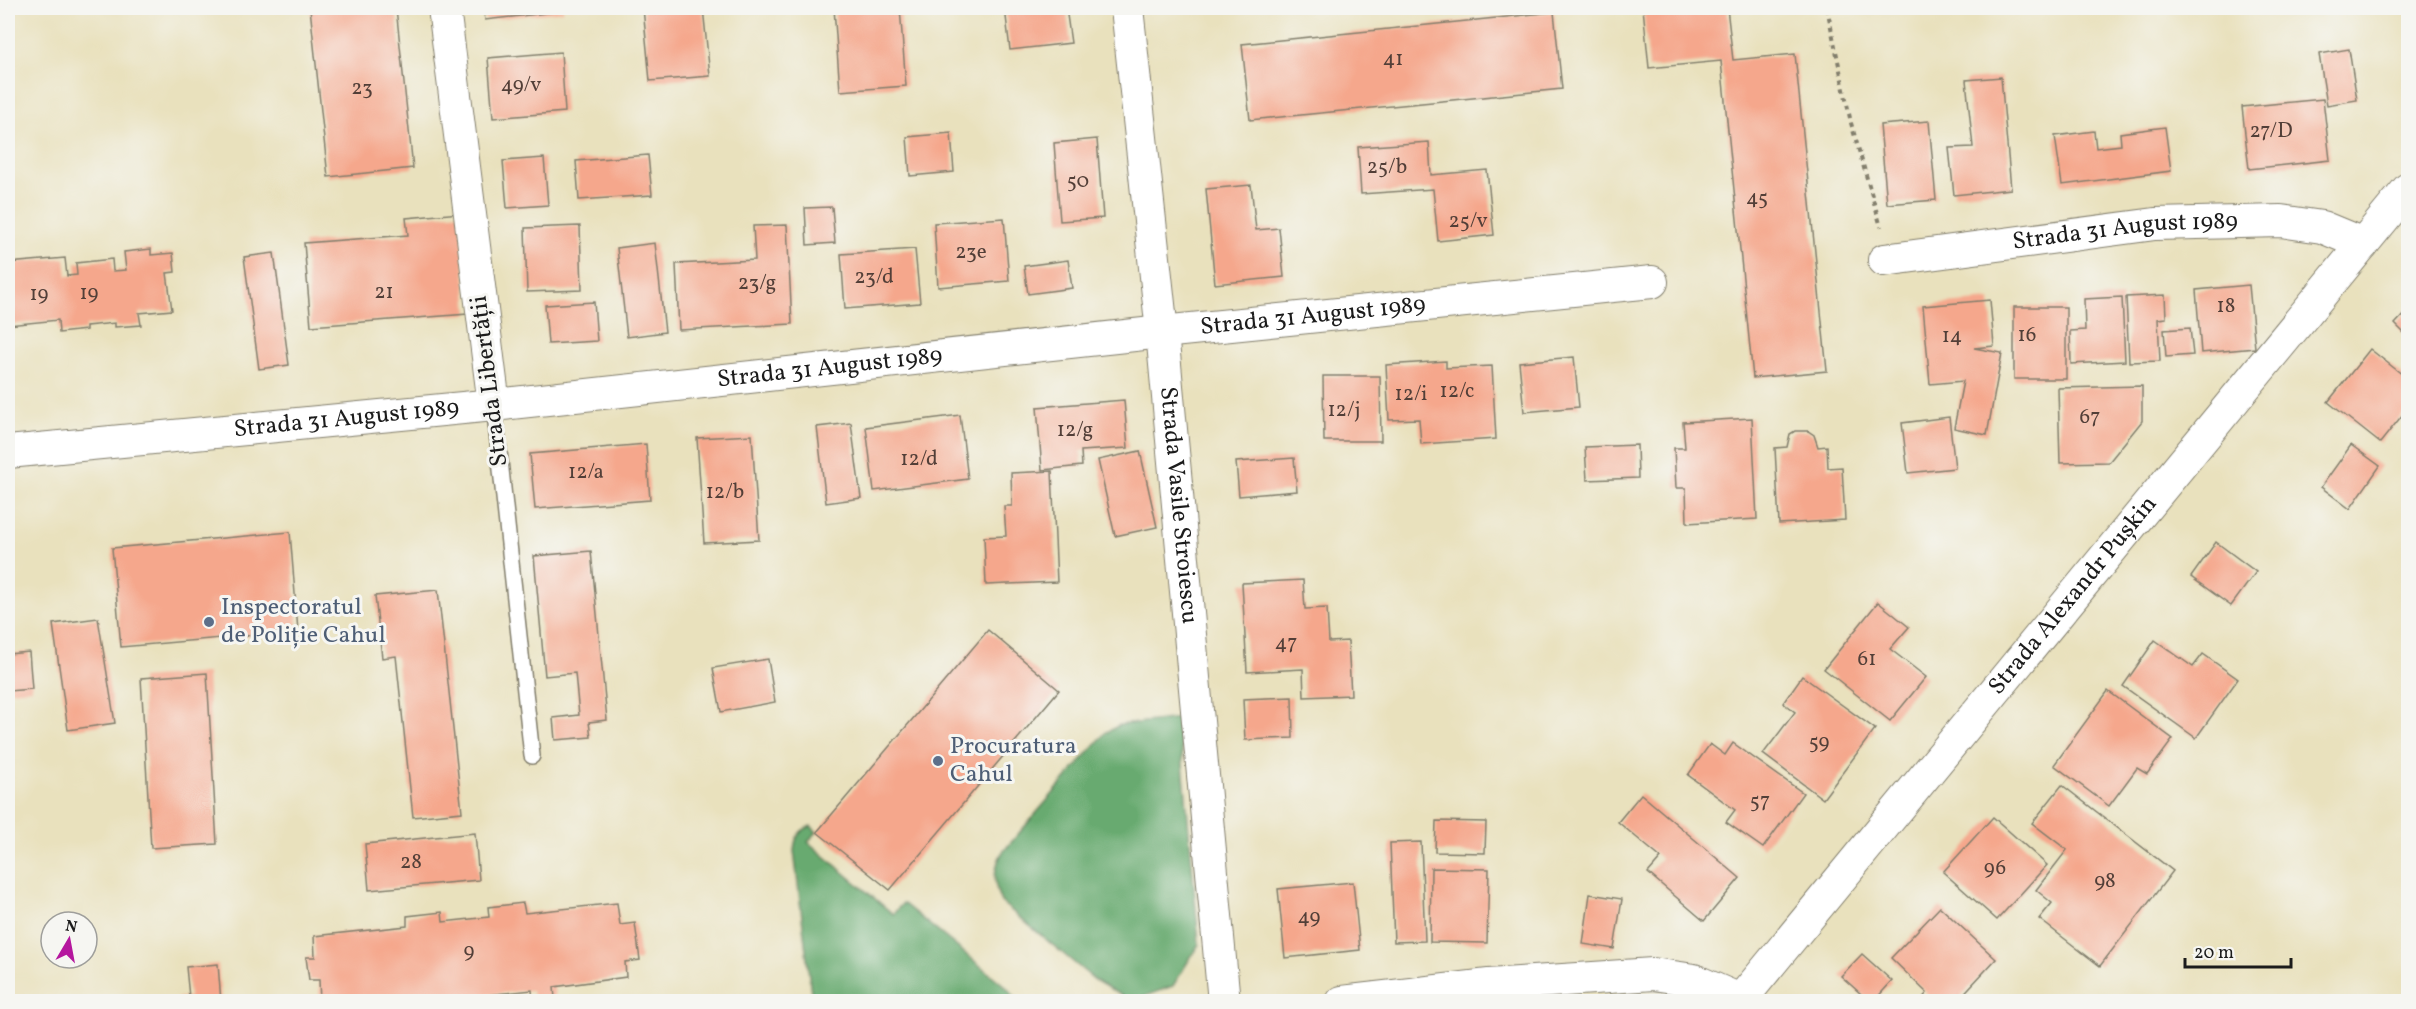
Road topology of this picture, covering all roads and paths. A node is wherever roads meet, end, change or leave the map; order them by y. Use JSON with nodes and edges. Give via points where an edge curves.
{"nodes":[{"id":1,"x":444,"y":8,"type":"edge"},
{"id":2,"x":1127,"y":8,"type":"edge"},
{"id":3,"x":1827,"y":8,"type":"edge"},
{"id":4,"x":2409,"y":189,"type":"edge"},
{"id":5,"x":2363,"y":244,"type":"junction"},
{"id":6,"x":1887,"y":260,"type":"joint"},
{"id":7,"x":1652,"y":282,"type":"dead end"},
{"id":8,"x":1162,"y":332,"type":"junction"},
{"id":9,"x":494,"y":405,"type":"junction"},
{"id":10,"x":8,"y":452,"type":"edge"},
{"id":11,"x":532,"y":756,"type":"dead end"},
{"id":12,"x":1740,"y":1001,"type":"edge"},
{"id":13,"x":1224,"y":1002,"type":"edge"},
{"id":14,"x":1341,"y":1002,"type":"edge"}],
"edges":[{"from":1,"to":9,"type":"street","name":"Strada Libertății"},
{"from":2,"to":8,"type":"street","name":"Strada Vasile Stroiescu"},
{"from":3,"to":6,"type":"path","via":[[1851,123]]},
{"from":4,"to":5,"type":"street","name":"Strada Alexandr Pușkin"},
{"from":5,"to":6,"type":"street","name":"Strada 31 August 1989","via":[[2322,227],[2281,221],[2155,224]]},
{"from":5,"to":12,"type":"street","name":"Strada Alexandr Pușkin"},
{"from":7,"to":8,"type":"street","name":"Strada 31 August 1989"},
{"from":8,"to":9,"type":"street","name":"Strada 31 August 1989"},
{"from":8,"to":13,"type":"street","name":"Strada Vasile Stroiescu"},
{"from":9,"to":10,"type":"street","name":"Strada 31 August 1989"},
{"from":9,"to":11,"type":"lane","name":"Strada Libertății"},
{"from":12,"to":14,"type":"street","via":[[1694,980],[1653,974],[1489,985]]}]}
